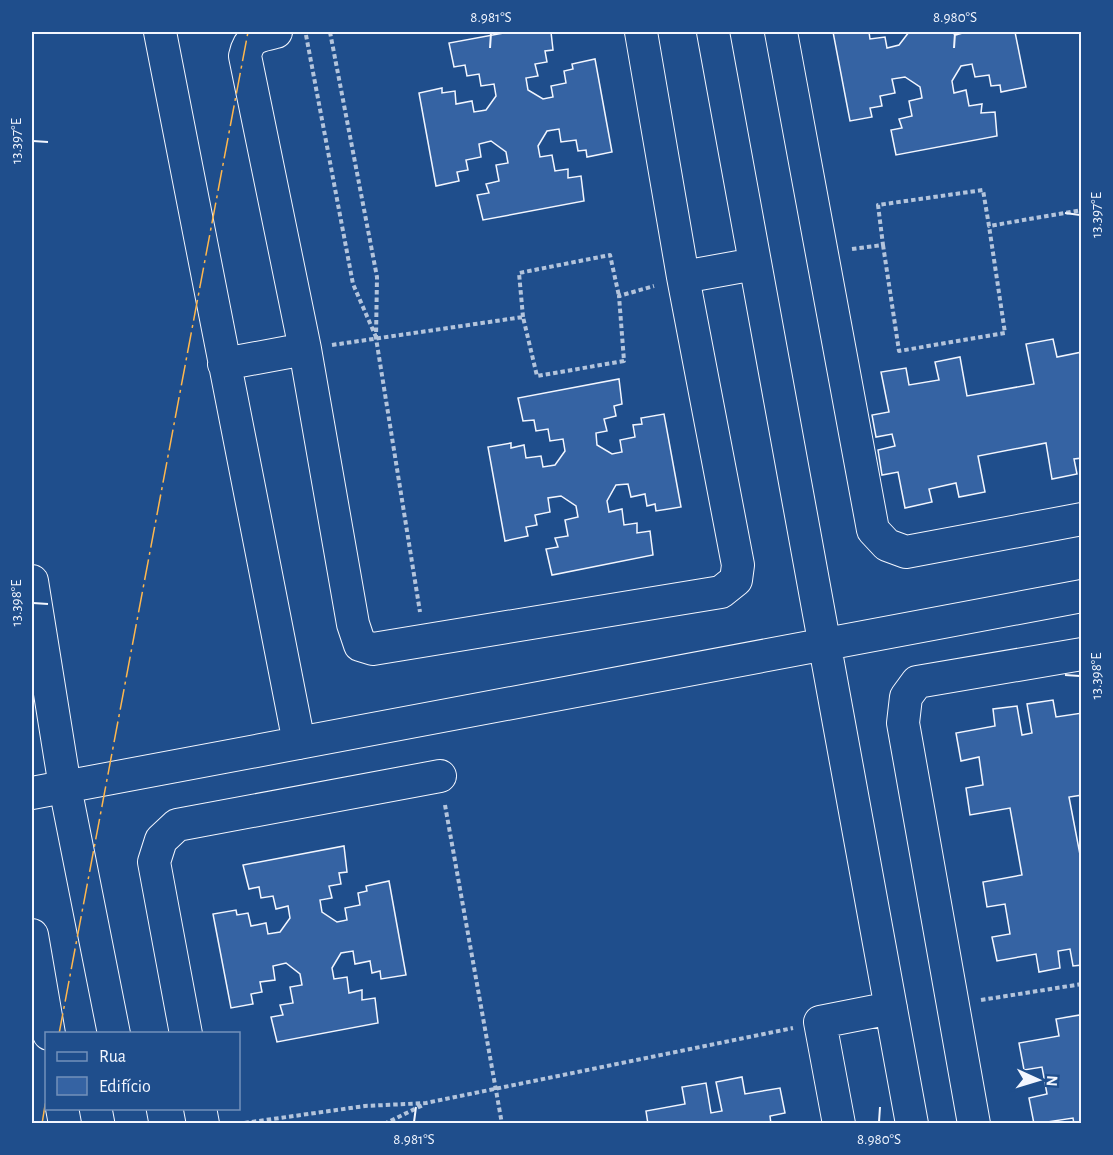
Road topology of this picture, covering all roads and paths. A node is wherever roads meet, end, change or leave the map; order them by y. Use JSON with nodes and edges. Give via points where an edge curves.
{"nodes":[{"id":1,"x":160,"y":32,"type":"edge"},
{"id":2,"x":276,"y":32,"type":"edge"},
{"id":3,"x":305,"y":32,"type":"edge"},
{"id":4,"x":330,"y":32,"type":"edge"},
{"id":5,"x":641,"y":32,"type":"edge"},
{"id":6,"x":713,"y":32,"type":"edge"},
{"id":7,"x":781,"y":32,"type":"edge"},
{"id":8,"x":1082,"y":210,"type":"edge"},
{"id":9,"x":989,"y":226,"type":"junction"},
{"id":10,"x":883,"y":245,"type":"junction"},
{"id":11,"x":823,"y":254,"type":"junction"},
{"id":12,"x":755,"y":264,"type":"junction"},
{"id":13,"x":683,"y":277,"type":"junction"},
{"id":14,"x":619,"y":296,"type":"junction"},
{"id":15,"x":523,"y":317,"type":"junction"},
{"id":16,"x":376,"y":339,"type":"junction"},
{"id":17,"x":305,"y":349,"type":"junction"},
{"id":18,"x":224,"y":364,"type":"junction"},
{"id":19,"x":1082,"y":519,"type":"edge"},
{"id":20,"x":32,"y":581,"type":"edge"},
{"id":21,"x":1082,"y":596,"type":"edge"},
{"id":22,"x":424,"y":639,"type":"junction"},
{"id":23,"x":824,"y":643,"type":"junction"},
{"id":24,"x":1082,"y":654,"type":"edge"},
{"id":25,"x":299,"y":743,"type":"junction"},
{"id":26,"x":440,"y":776,"type":"joint"},
{"id":27,"x":65,"y":787,"type":"junction"},
{"id":28,"x":32,"y":793,"type":"edge"},
{"id":29,"x":32,"y":935,"type":"edge"},
{"id":30,"x":1082,"y":984,"type":"edge"},
{"id":31,"x":951,"y":1004,"type":"junction"},
{"id":32,"x":891,"y":1008,"type":"junction"},
{"id":33,"x":820,"y":1022,"type":"junction"},
{"id":34,"x":49,"y":1032,"type":"edge"},
{"id":35,"x":114,"y":1032,"type":"edge"},
{"id":36,"x":186,"y":1032,"type":"edge"},
{"id":37,"x":497,"y":1089,"type":"junction"},
{"id":38,"x":426,"y":1103,"type":"junction"},
{"id":39,"x":237,"y":1124,"type":"edge"},
{"id":40,"x":384,"y":1124,"type":"edge"},
{"id":41,"x":502,"y":1124,"type":"edge"},
{"id":42,"x":839,"y":1124,"type":"edge"},
{"id":43,"x":912,"y":1124,"type":"edge"},
{"id":44,"x":974,"y":1124,"type":"edge"}],
"edges":[{"from":1,"to":18,"type":"street"},
{"from":2,"to":17,"type":"street","via":[[254,37],[245,56]]},
{"from":3,"to":16,"type":"path","via":[[353,284]]},
{"from":4,"to":16,"type":"path","via":[[377,277]]},
{"from":5,"to":13,"type":"street"},
{"from":6,"to":12,"type":"street"},
{"from":7,"to":11,"type":"street"},
{"from":8,"to":9,"type":"path"},
{"from":9,"to":10,"type":"path","via":[[983,190],[878,205]]},
{"from":9,"to":10,"type":"path","via":[[1005,333],[899,351]]},
{"from":10,"to":11,"type":"path"},
{"from":11,"to":19,"type":"street","via":[[873,530],[887,546],[906,552]]},
{"from":12,"to":13,"type":"street"},
{"from":12,"to":23,"type":"street"},
{"from":13,"to":14,"type":"path"},
{"from":13,"to":22,"type":"street","via":[[738,565],[736,580],[721,592]]},
{"from":14,"to":15,"type":"path","via":[[610,255],[519,273]]},
{"from":14,"to":15,"type":"path","via":[[624,361],[537,376]]},
{"from":15,"to":16,"type":"path"},
{"from":16,"to":17,"type":"path"},
{"from":16,"to":22,"type":"path"},
{"from":17,"to":18,"type":"street"},
{"from":17,"to":22,"type":"street","via":[[353,624],[360,645],[373,649]]},
{"from":18,"to":25,"type":"street"},
{"from":20,"to":27,"type":"street"},
{"from":21,"to":23,"type":"street"},
{"from":23,"to":25,"type":"street"},
{"from":23,"to":32,"type":"street"},
{"from":24,"to":31,"type":"street","via":[[917,682],[906,697],[903,723]]},
{"from":25,"to":27,"type":"street"},
{"from":26,"to":36,"type":"street","via":[[177,825],[161,840],[154,862]]},
{"from":26,"to":37,"type":"path"},
{"from":27,"to":28,"type":"street"},
{"from":27,"to":35,"type":"street"},
{"from":29,"to":34,"type":"street"},
{"from":30,"to":31,"type":"path"},
{"from":31,"to":44,"type":"street"},
{"from":32,"to":33,"type":"street"},
{"from":32,"to":43,"type":"street"},
{"from":33,"to":37,"type":"path"},
{"from":33,"to":42,"type":"street"},
{"from":37,"to":38,"type":"path"},
{"from":37,"to":41,"type":"path"},
{"from":38,"to":39,"type":"path","via":[[365,1106]]},
{"from":38,"to":40,"type":"path"}]}
